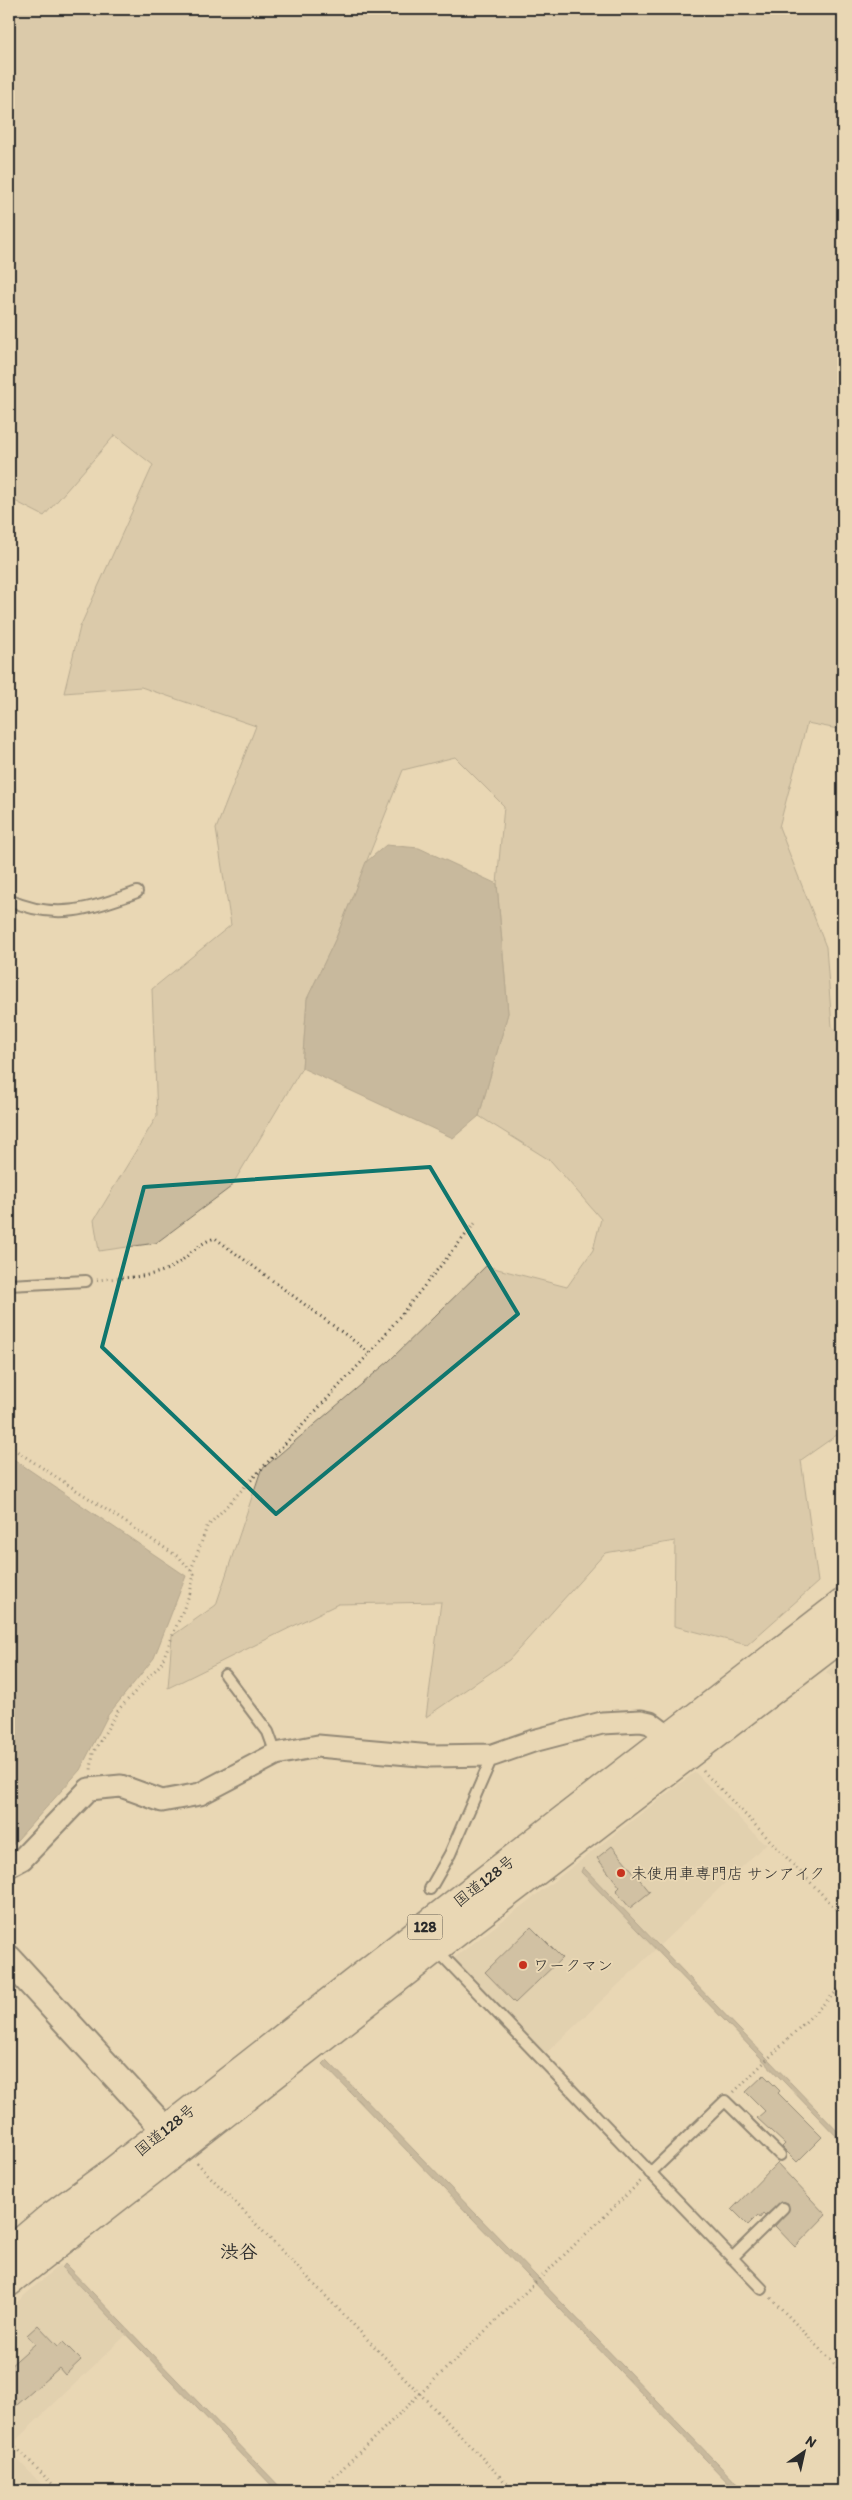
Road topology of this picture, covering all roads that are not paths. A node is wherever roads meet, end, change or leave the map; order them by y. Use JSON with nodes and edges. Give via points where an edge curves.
{"nodes":[{"id":1,"x":137,"y":892,"type":"dead end"},
{"id":2,"x":9,"y":900,"type":"edge"},
{"id":3,"x":86,"y":1281,"type":"road end"},
{"id":4,"x":9,"y":1285,"type":"edge"},
{"id":5,"x":843,"y":1603,"type":"edge"},
{"id":6,"x":843,"y":1636,"type":"edge"},
{"id":7,"x":224,"y":1675,"type":"dead end"},
{"id":8,"x":679,"y":1746,"type":"junction"},
{"id":9,"x":276,"y":1754,"type":"junction"},
{"id":10,"x":493,"y":1755,"type":"junction"},
{"id":11,"x":9,"y":1866,"type":"edge"},
{"id":12,"x":430,"y":1889,"type":"dead end"},
{"id":13,"x":428,"y":1939,"type":"junction"},
{"id":14,"x":9,"y":1959,"type":"edge"},
{"id":15,"x":172,"y":2138,"type":"junction"},
{"id":16,"x":780,"y":2155,"type":"dead end"},
{"id":17,"x":650,"y":2172,"type":"junction"},
{"id":18,"x":783,"y":2208,"type":"dead end"},
{"id":19,"x":15,"y":2244,"type":"edge"},
{"id":20,"x":732,"y":2258,"type":"junction"},
{"id":21,"x":9,"y":2282,"type":"edge"},
{"id":22,"x":762,"y":2289,"type":"road end"}],
"edges":[{"from":1,"to":2,"type":"lane","via":[[97,907],[54,912]]},
{"from":3,"to":4,"type":"lane"},
{"from":5,"to":8,"type":"highway","name":"国道128号","number":"128"},
{"from":6,"to":8,"type":"highway","name":"国道128号","number":"128"},
{"from":7,"to":9,"type":"lane","via":[[268,1732]]},
{"from":8,"to":10,"type":"street","via":[[650,1723],[602,1722]]},
{"from":8,"to":13,"type":"highway","name":"国道128号","number":"128"},
{"from":9,"to":10,"type":"street","via":[[318,1746],[431,1756]]},
{"from":9,"to":11,"type":"street","via":[[200,1794],[162,1801],[121,1786],[89,1788],[22,1859]]},
{"from":10,"to":12,"type":"lane","via":[[450,1854]]},
{"from":13,"to":15,"type":"highway","name":"国道128号","number":"128"},
{"from":13,"to":17,"type":"lane"},
{"from":14,"to":15,"type":"street"},
{"from":15,"to":19,"type":"highway","name":"国道128号","number":"128","via":[[111,2173]]},
{"from":15,"to":21,"type":"highway","name":"国道128号","number":"128"},
{"from":16,"to":17,"type":"lane","via":[[725,2101]]},
{"from":17,"to":20,"type":"lane"},
{"from":18,"to":20,"type":"lane"},
{"from":20,"to":22,"type":"lane"}]}
